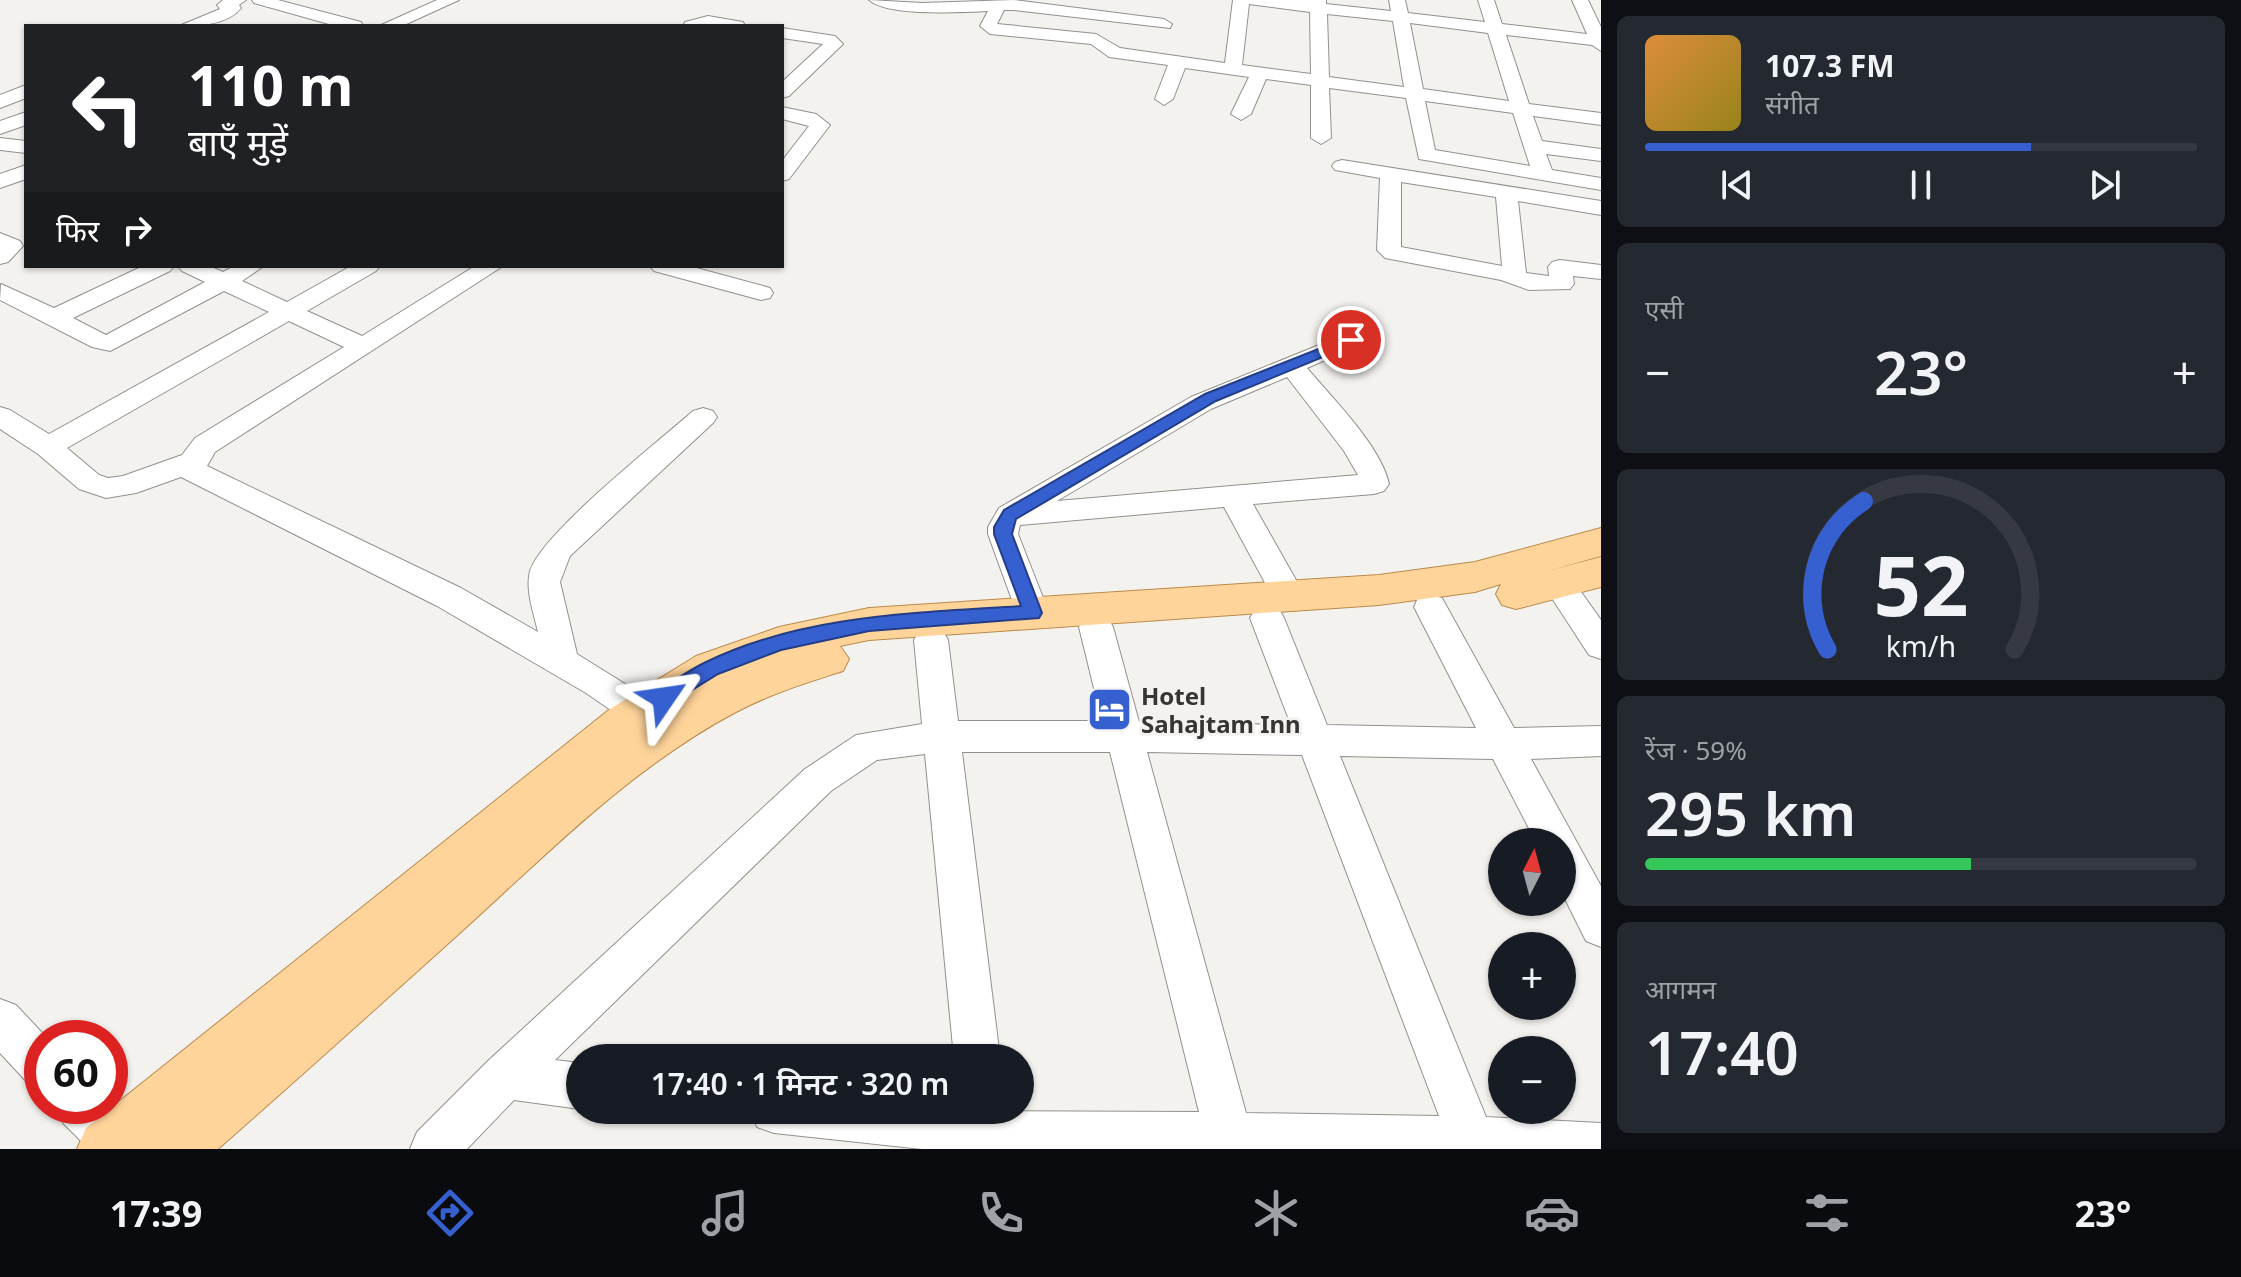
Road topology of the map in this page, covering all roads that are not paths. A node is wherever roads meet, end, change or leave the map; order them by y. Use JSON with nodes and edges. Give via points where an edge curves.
{"nodes":[{"id":1,"x":238,"y":0,"type":"edge"},
{"id":2,"x":260,"y":0,"type":"edge"},
{"id":3,"x":881,"y":0,"type":"edge"},
{"id":4,"x":1241,"y":0,"type":"edge"},
{"id":5,"x":1253,"y":0,"type":"edge"},
{"id":6,"x":1486,"y":0,"type":"edge"},
{"id":7,"x":1580,"y":0,"type":"edge"},
{"id":8,"x":446,"y":1,"type":"edge"},
{"id":9,"x":999,"y":2,"type":"edge"},
{"id":10,"x":934,"y":4,"type":"edge"},
{"id":11,"x":1318,"y":4,"type":"edge"},
{"id":12,"x":1399,"y":9,"type":"edge"},
{"id":13,"x":192,"y":24,"type":"edge"},
{"id":14,"x":348,"y":24,"type":"edge"},
{"id":15,"x":392,"y":24,"type":"edge"},
{"id":16,"x":698,"y":24,"type":"edge"},
{"id":17,"x":725,"y":24,"type":"edge"},
{"id":18,"x":1495,"y":28,"type":"junction"},
{"id":19,"x":784,"y":33,"type":"edge"},
{"id":20,"x":1600,"y":42,"type":"edge"},
{"id":21,"x":1157,"y":59,"type":"junction"},
{"id":22,"x":1178,"y":62,"type":"junction"},
{"id":23,"x":1233,"y":69,"type":"junction"},
{"id":24,"x":1260,"y":73,"type":"junction"},
{"id":25,"x":1321,"y":81,"type":"junction"},
{"id":26,"x":784,"y":90,"type":"edge"},
{"id":27,"x":24,"y":92,"type":"edge"},
{"id":28,"x":1414,"y":94,"type":"junction"},
{"id":29,"x":1164,"y":99,"type":"dead end"},
{"id":30,"x":0,"y":102,"type":"edge"},
{"id":31,"x":1521,"y":108,"type":"junction"},
{"id":32,"x":784,"y":113,"type":"edge"},
{"id":33,"x":1241,"y":114,"type":"dead end"},
{"id":34,"x":24,"y":119,"type":"edge"},
{"id":35,"x":1601,"y":119,"type":"edge"},
{"id":36,"x":0,"y":128,"type":"edge"},
{"id":37,"x":1321,"y":138,"type":"dead end"},
{"id":38,"x":0,"y":144,"type":"edge"},
{"id":39,"x":1533,"y":146,"type":"junction"},
{"id":40,"x":24,"y":147,"type":"edge"},
{"id":41,"x":1601,"y":155,"type":"edge"},
{"id":42,"x":1342,"y":166,"type":"dead end"},
{"id":43,"x":24,"y":172,"type":"edge"},
{"id":44,"x":784,"y":173,"type":"edge"},
{"id":45,"x":1391,"y":174,"type":"junction"},
{"id":46,"x":1543,"y":175,"type":"junction"},
{"id":47,"x":0,"y":182,"type":"edge"},
{"id":48,"x":1601,"y":184,"type":"edge"},
{"id":49,"x":1506,"y":192,"type":"junction"},
{"id":50,"x":1601,"y":208,"type":"edge"},
{"id":51,"x":0,"y":240,"type":"edge"},
{"id":52,"x":0,"y":257,"type":"edge"},
{"id":53,"x":158,"y":268,"type":"edge"},
{"id":54,"x":194,"y":268,"type":"edge"},
{"id":55,"x":248,"y":268,"type":"edge"},
{"id":56,"x":364,"y":268,"type":"edge"},
{"id":57,"x":488,"y":268,"type":"edge"},
{"id":58,"x":669,"y":268,"type":"edge"},
{"id":59,"x":1601,"y":272,"type":"edge"},
{"id":60,"x":1515,"y":277,"type":"junction"},
{"id":61,"x":224,"y":282,"type":"junction"},
{"id":62,"x":1,"y":291,"type":"edge"},
{"id":63,"x":761,"y":293,"type":"dead end"},
{"id":64,"x":288,"y":311,"type":"junction"},
{"id":65,"x":56,"y":317,"type":"junction"},
{"id":66,"x":1351,"y":340,"type":"dead end"},
{"id":67,"x":363,"y":346,"type":"junction"},
{"id":68,"x":1291,"y":365,"type":"junction"},
{"id":69,"x":0,"y":416,"type":"edge"},
{"id":70,"x":703,"y":417,"type":"dead end"},
{"id":71,"x":48,"y":447,"type":"junction"},
{"id":72,"x":192,"y":462,"type":"junction"},
{"id":73,"x":1234,"y":497,"type":"junction"},
{"id":74,"x":1010,"y":515,"type":"junction"},
{"id":75,"x":1601,"y":542,"type":"edge"},
{"id":76,"x":1579,"y":578,"type":"edge"},
{"id":77,"x":1278,"y":607,"type":"junction"},
{"id":78,"x":1430,"y":607,"type":"junction"},
{"id":79,"x":1032,"y":613,"type":"junction"},
{"id":80,"x":1096,"y":627,"type":"junction"},
{"id":81,"x":931,"y":640,"type":"junction"},
{"id":82,"x":1601,"y":644,"type":"edge"},
{"id":83,"x":561,"y":661,"type":"junction"},
{"id":84,"x":641,"y":712,"type":"junction"},
{"id":85,"x":941,"y":737,"type":"junction"},
{"id":86,"x":1122,"y":737,"type":"junction"},
{"id":87,"x":1314,"y":740,"type":"junction"},
{"id":88,"x":1601,"y":741,"type":"edge"},
{"id":89,"x":1503,"y":744,"type":"junction"},
{"id":90,"x":1548,"y":828,"type":"edge"},
{"id":91,"x":1576,"y":880,"type":"edge"},
{"id":92,"x":1601,"y":927,"type":"edge"},
{"id":93,"x":0,"y":1021,"type":"edge"},
{"id":94,"x":975,"y":1044,"type":"edge"},
{"id":95,"x":24,"y":1046,"type":"edge"},
{"id":96,"x":505,"y":1076,"type":"junction"},
{"id":97,"x":566,"y":1084,"type":"edge"},
{"id":98,"x":94,"y":1124,"type":"edge"},
{"id":99,"x":1034,"y":1124,"type":"edge"},
{"id":100,"x":1228,"y":1135,"type":"junction"},
{"id":101,"x":1472,"y":1140,"type":"junction"},
{"id":102,"x":111,"y":1146,"type":"edge"},
{"id":103,"x":1601,"y":1147,"type":"edge"},
{"id":104,"x":173,"y":1149,"type":"edge"},
{"id":105,"x":434,"y":1149,"type":"edge"}],
"edges":[{"from":1,"to":13,"type":"street","via":[[225,5],[231,10]]},
{"from":2,"to":14,"type":"street"},
{"from":3,"to":10,"type":"street"},
{"from":4,"to":23,"type":"street"},
{"from":5,"to":11,"type":"street"},
{"from":6,"to":18,"type":"street"},
{"from":7,"to":20,"type":"street"},
{"from":8,"to":15,"type":"street"},
{"from":9,"to":10,"type":"street"},
{"from":9,"to":21,"type":"street","via":[[988,26],[992,29],[1096,39],[1111,52]]},
{"from":9,"to":21,"type":"street","via":[[1165,18]]},
{"from":11,"to":12,"type":"street"},
{"from":11,"to":25,"type":"street"},
{"from":12,"to":18,"type":"street"},
{"from":12,"to":28,"type":"street"},
{"from":16,"to":17,"type":"street"},
{"from":18,"to":20,"type":"street"},
{"from":18,"to":31,"type":"street"},
{"from":19,"to":26,"type":"street","via":[[834,44]]},
{"from":21,"to":22,"type":"street"},
{"from":22,"to":23,"type":"street"},
{"from":22,"to":29,"type":"street"},
{"from":23,"to":24,"type":"street"},
{"from":24,"to":25,"type":"street"},
{"from":24,"to":33,"type":"street"},
{"from":25,"to":28,"type":"street"},
{"from":25,"to":37,"type":"street"},
{"from":27,"to":30,"type":"street"},
{"from":28,"to":31,"type":"street"},
{"from":28,"to":46,"type":"street","via":[[1426,155]]},
{"from":31,"to":35,"type":"street"},
{"from":31,"to":39,"type":"street"},
{"from":32,"to":44,"type":"street","via":[[820,125]]},
{"from":34,"to":36,"type":"street"},
{"from":38,"to":40,"type":"street"},
{"from":39,"to":41,"type":"street"},
{"from":39,"to":46,"type":"street"},
{"from":42,"to":45,"type":"street"},
{"from":43,"to":47,"type":"street"},
{"from":45,"to":49,"type":"street"},
{"from":45,"to":60,"type":"street","via":[[1391,251]]},
{"from":46,"to":48,"type":"street"},
{"from":49,"to":50,"type":"street"},
{"from":49,"to":60,"type":"street"},
{"from":51,"to":52,"type":"street","via":[[12,246]]},
{"from":53,"to":65,"type":"street"},
{"from":54,"to":61,"type":"street"},
{"from":55,"to":61,"type":"street"},
{"from":56,"to":64,"type":"street"},
{"from":57,"to":67,"type":"street"},
{"from":58,"to":63,"type":"street"},
{"from":59,"to":60,"type":"street","via":[[1560,267],[1562,284],[1556,286]]},
{"from":61,"to":64,"type":"street"},
{"from":61,"to":65,"type":"street","via":[[110,343]]},
{"from":62,"to":65,"type":"street"},
{"from":64,"to":67,"type":"street"},
{"from":64,"to":71,"type":"street"},
{"from":66,"to":68,"type":"street"},
{"from":67,"to":72,"type":"street","via":[[205,445]]},
{"from":68,"to":73,"type":"street","via":[[1362,455],[1376,481],[1369,486]]},
{"from":68,"to":74,"type":"street","via":[[1201,403]]},
{"from":69,"to":71,"type":"street"},
{"from":70,"to":83,"type":"street","via":[[559,548],[547,568],[544,582]]},
{"from":71,"to":72,"type":"street","via":[[89,482],[106,488]]},
{"from":72,"to":83,"type":"street","via":[[198,475],[449,597]]},
{"from":73,"to":74,"type":"street"},
{"from":73,"to":77,"type":"street"},
{"from":74,"to":79,"type":"street","via":[[1003,534]]},
{"from":75,"to":77,"type":"main road","via":[[1475,577]]},
{"from":76,"to":78,"type":"main road"},
{"from":76,"to":82,"type":"street"},
{"from":77,"to":78,"type":"main road"},
{"from":77,"to":79,"type":"main road"},
{"from":77,"to":80,"type":"main road"},
{"from":77,"to":87,"type":"street"},
{"from":78,"to":89,"type":"street"},
{"from":79,"to":84,"type":"main road","via":[[869,624],[779,643],[711,668]]},
{"from":80,"to":81,"type":"main road"},
{"from":80,"to":86,"type":"street"},
{"from":81,"to":85,"type":"street"},
{"from":81,"to":104,"type":"main road","via":[[792,667],[708,704],[606,773]]},
{"from":83,"to":84,"type":"street"},
{"from":84,"to":102,"type":"main road"},
{"from":85,"to":86,"type":"street"},
{"from":85,"to":94,"type":"street"},
{"from":85,"to":96,"type":"street","via":[[869,746],[818,780]]},
{"from":86,"to":87,"type":"street"},
{"from":86,"to":100,"type":"street"},
{"from":87,"to":89,"type":"street"},
{"from":87,"to":101,"type":"street"},
{"from":88,"to":89,"type":"street"},
{"from":89,"to":90,"type":"street"},
{"from":91,"to":92,"type":"street"},
{"from":93,"to":95,"type":"street"},
{"from":96,"to":97,"type":"street"},
{"from":96,"to":105,"type":"street"},
{"from":98,"to":102,"type":"street"},
{"from":99,"to":100,"type":"street"},
{"from":100,"to":101,"type":"street"},
{"from":101,"to":103,"type":"street"}]}
